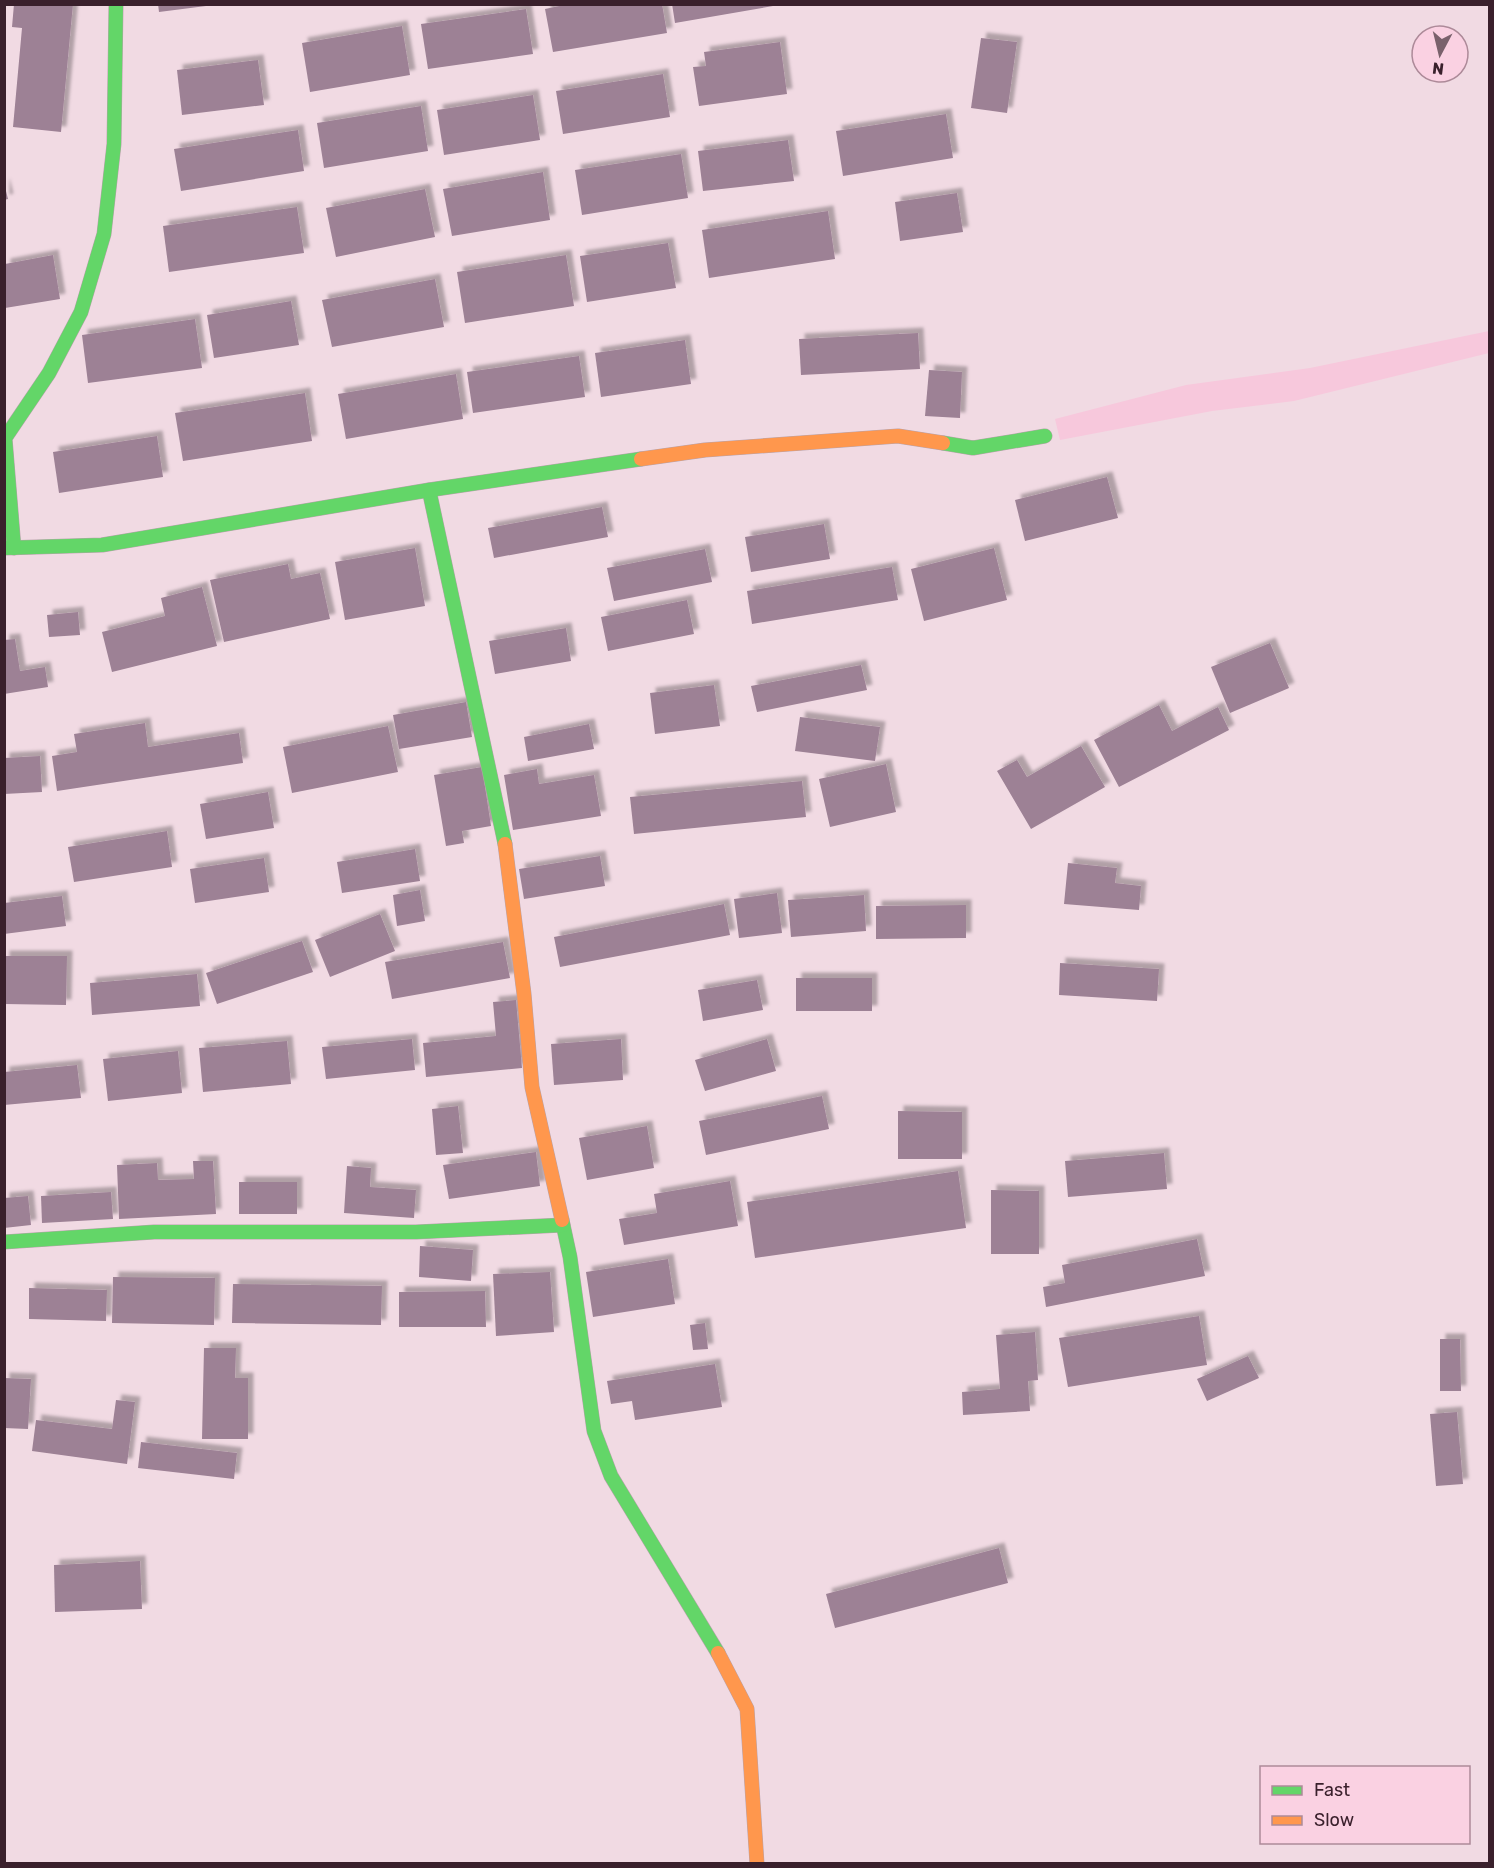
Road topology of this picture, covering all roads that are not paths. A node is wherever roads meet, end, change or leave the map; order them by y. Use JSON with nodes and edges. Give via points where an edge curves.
{"nodes":[{"id":1,"x":116,"y":4,"type":"edge"},
{"id":2,"x":1045,"y":436,"type":"dead end"},
{"id":3,"x":429,"y":490,"type":"junction"},
{"id":4,"x":9,"y":548,"type":"edge"},
{"id":5,"x":563,"y":1225,"type":"junction"},
{"id":6,"x":4,"y":1242,"type":"edge"},
{"id":7,"x":757,"y":1863,"type":"edge"}],
"edges":[{"from":1,"to":4,"type":"street","via":[[114,144],[104,234],[81,312],[49,373],[5,438]]},
{"from":2,"to":3,"type":"street","via":[[973,448],[898,436],[705,450]]},
{"from":3,"to":4,"type":"street","via":[[102,545]]},
{"from":3,"to":5,"type":"street","via":[[504,839],[532,1087]]},
{"from":5,"to":6,"type":"street","via":[[416,1232],[154,1232]]},
{"from":5,"to":7,"type":"street","via":[[594,1431],[611,1476],[730,1672],[747,1709]]}]}
